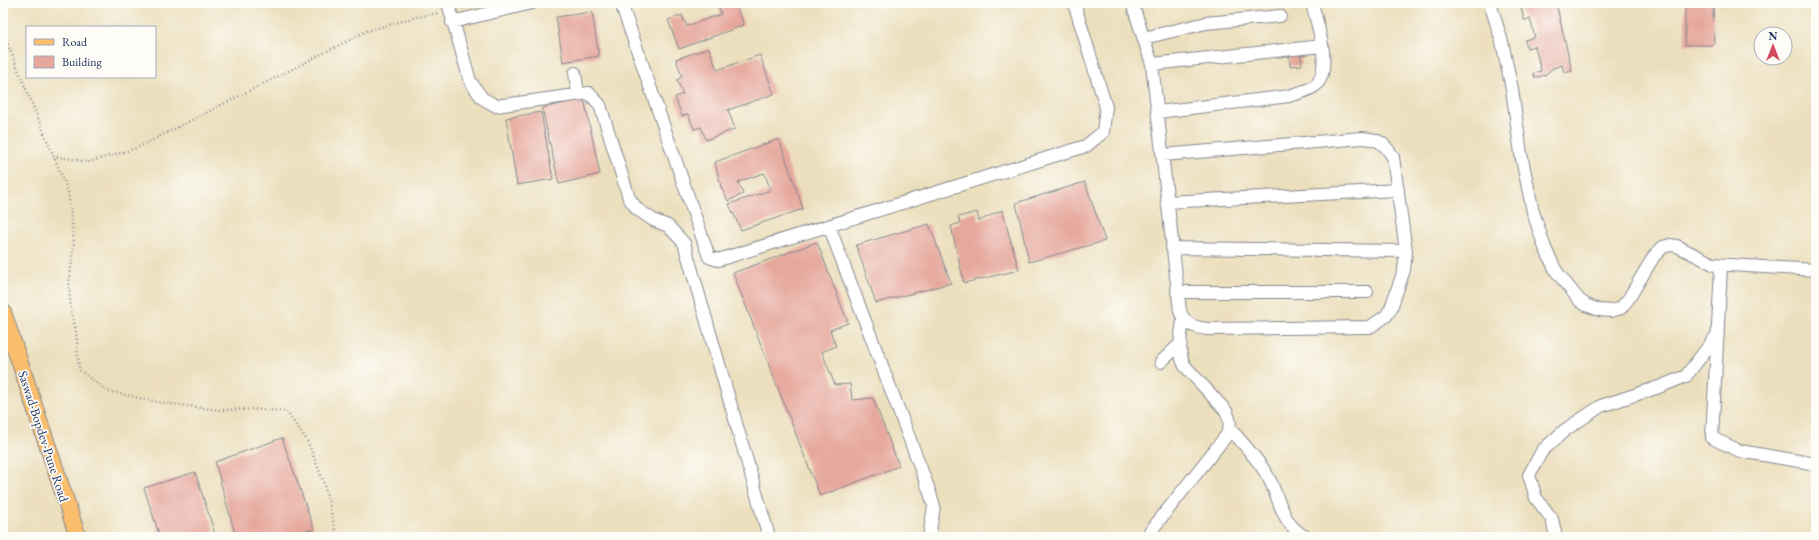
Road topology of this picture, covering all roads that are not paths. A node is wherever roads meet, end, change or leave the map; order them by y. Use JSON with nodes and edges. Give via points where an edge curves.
{"nodes":[{"id":1,"x":532,"y":3,"type":"edge"},
{"id":2,"x":620,"y":3,"type":"edge"},
{"id":3,"x":1074,"y":3,"type":"edge"},
{"id":4,"x":1133,"y":3,"type":"edge"},
{"id":5,"x":1312,"y":3,"type":"edge"},
{"id":6,"x":1490,"y":3,"type":"edge"},
{"id":7,"x":450,"y":12,"type":"edge"},
{"id":8,"x":1280,"y":16,"type":"dead end"},
{"id":9,"x":1144,"y":38,"type":"junction"},
{"id":10,"x":1322,"y":46,"type":"junction"},
{"id":11,"x":1152,"y":64,"type":"junction"},
{"id":12,"x":575,"y":73,"type":"dead end"},
{"id":13,"x":578,"y":94,"type":"junction"},
{"id":14,"x":1158,"y":112,"type":"junction"},
{"id":15,"x":1163,"y":155,"type":"junction"},
{"id":16,"x":1398,"y":190,"type":"junction"},
{"id":17,"x":1167,"y":202,"type":"junction"},
{"id":18,"x":829,"y":226,"type":"junction"},
{"id":19,"x":1172,"y":248,"type":"junction"},
{"id":20,"x":1406,"y":251,"type":"junction"},
{"id":21,"x":1713,"y":264,"type":"junction"},
{"id":22,"x":1816,"y":270,"type":"edge"},
{"id":23,"x":1177,"y":292,"type":"junction"},
{"id":24,"x":1366,"y":292,"type":"dead end"},
{"id":25,"x":3,"y":312,"type":"edge"},
{"id":26,"x":1183,"y":320,"type":"junction"},
{"id":27,"x":1718,"y":334,"type":"junction"},
{"id":28,"x":1181,"y":343,"type":"junction"},
{"id":29,"x":1160,"y":362,"type":"dead end"},
{"id":30,"x":1230,"y":429,"type":"junction"},
{"id":31,"x":1816,"y":464,"type":"edge"},
{"id":32,"x":78,"y":537,"type":"edge"},
{"id":33,"x":769,"y":537,"type":"edge"},
{"id":34,"x":929,"y":537,"type":"edge"},
{"id":35,"x":1146,"y":537,"type":"edge"},
{"id":36,"x":1306,"y":537,"type":"edge"},
{"id":37,"x":1556,"y":537,"type":"edge"}],
"edges":[{"from":1,"to":7,"type":"street"},
{"from":2,"to":18,"type":"street","via":[[709,257],[725,259]]},
{"from":3,"to":18,"type":"street","via":[[1106,107],[1103,132],[1086,146]]},
{"from":4,"to":9,"type":"street"},
{"from":5,"to":10,"type":"street"},
{"from":6,"to":21,"type":"street","via":[[1512,89],[1521,154],[1533,212],[1556,271],[1579,300],[1599,310],[1611,311],[1621,308],[1654,256],[1663,247],[1670,245]]},
{"from":7,"to":13,"type":"street","via":[[470,80],[482,98],[496,106]]},
{"from":8,"to":9,"type":"street","via":[[1206,23]]},
{"from":9,"to":11,"type":"street"},
{"from":10,"to":11,"type":"street"},
{"from":10,"to":14,"type":"street","via":[[1324,69],[1316,84],[1306,91],[1289,96]]},
{"from":11,"to":14,"type":"street"},
{"from":12,"to":13,"type":"street"},
{"from":13,"to":33,"type":"street","via":[[589,93],[600,105],[628,198],[637,209],[668,226],[684,243]]},
{"from":14,"to":15,"type":"street"},
{"from":15,"to":16,"type":"street","via":[[1372,139],[1387,147],[1393,158]]},
{"from":15,"to":17,"type":"street"},
{"from":16,"to":17,"type":"street"},
{"from":16,"to":20,"type":"street"},
{"from":17,"to":19,"type":"street"},
{"from":18,"to":34,"type":"street","via":[[929,490],[934,506]]},
{"from":19,"to":20,"type":"street"},
{"from":19,"to":23,"type":"street"},
{"from":20,"to":26,"type":"street","via":[[1404,270],[1392,308],[1386,316],[1370,326],[1207,329],[1193,327]]},
{"from":21,"to":22,"type":"street"},
{"from":21,"to":27,"type":"street","via":[[1721,268]]},
{"from":23,"to":24,"type":"street"},
{"from":23,"to":26,"type":"street"},
{"from":25,"to":32,"type":"main road","name":"Saswad-Bopdev-Pune Road"},
{"from":26,"to":28,"type":"street"},
{"from":27,"to":31,"type":"street","via":[[1712,438],[1740,451]]},
{"from":27,"to":37,"type":"street","via":[[1686,376],[1601,406],[1565,430],[1542,451],[1529,476],[1536,498],[1552,519]]},
{"from":28,"to":29,"type":"street"},
{"from":28,"to":30,"type":"street","via":[[1180,352],[1185,366],[1226,411],[1230,419]]},
{"from":30,"to":35,"type":"street"},
{"from":30,"to":36,"type":"street","via":[[1250,450],[1268,476],[1287,520],[1298,533]]}]}
